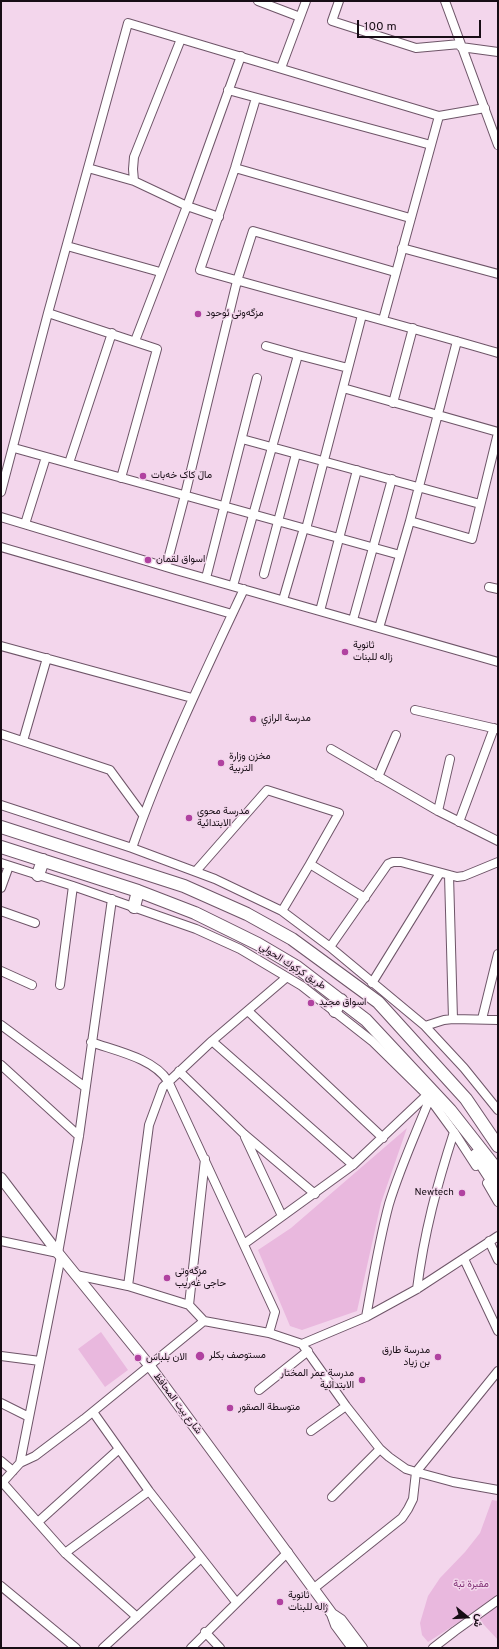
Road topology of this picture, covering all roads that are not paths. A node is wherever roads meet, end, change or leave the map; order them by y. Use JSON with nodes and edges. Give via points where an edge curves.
{"nodes":[{"id":1,"x":258,"y":1,"type":"edge"},
{"id":2,"x":306,"y":1,"type":"edge"},
{"id":3,"x":339,"y":1,"type":"edge"},
{"id":4,"x":446,"y":1,"type":"edge"},
{"id":5,"x":300,"y":16,"type":"junction"},
{"id":6,"x":181,"y":39,"type":"junction"},
{"id":7,"x":461,"y":45,"type":"junction"},
{"id":8,"x":498,"y":52,"type":"edge"},
{"id":9,"x":241,"y":56,"type":"junction"},
{"id":10,"x":282,"y":68,"type":"junction"},
{"id":11,"x":228,"y":90,"type":"junction"},
{"id":12,"x":256,"y":98,"type":"junction"},
{"id":13,"x":485,"y":108,"type":"junction"},
{"id":14,"x":439,"y":116,"type":"junction"},
{"id":15,"x":430,"y":145,"type":"junction"},
{"id":16,"x":498,"y":145,"type":"edge"},
{"id":17,"x":88,"y":168,"type":"junction"},
{"id":18,"x":235,"y":168,"type":"junction"},
{"id":19,"x":134,"y":181,"type":"junction"},
{"id":20,"x":187,"y":206,"type":"junction"},
{"id":21,"x":219,"y":217,"type":"junction"},
{"id":22,"x":410,"y":218,"type":"junction"},
{"id":23,"x":67,"y":246,"type":"junction"},
{"id":24,"x":402,"y":248,"type":"junction"},
{"id":25,"x":160,"y":272,"type":"junction"},
{"id":26,"x":395,"y":272,"type":"junction"},
{"id":27,"x":498,"y":274,"type":"edge"},
{"id":28,"x":236,"y":280,"type":"junction"},
{"id":29,"x":48,"y":313,"type":"junction"},
{"id":30,"x":362,"y":315,"type":"junction"},
{"id":31,"x":383,"y":320,"type":"junction"},
{"id":32,"x":413,"y":328,"type":"junction"},
{"id":33,"x":112,"y":333,"type":"junction"},
{"id":34,"x":135,"y":341,"type":"junction"},
{"id":35,"x":457,"y":341,"type":"junction"},
{"id":36,"x":266,"y":346,"type":"dead end"},
{"id":37,"x":498,"y":353,"type":"edge"},
{"id":38,"x":298,"y":354,"type":"junction"},
{"id":39,"x":348,"y":368,"type":"junction"},
{"id":40,"x":257,"y":378,"type":"dead end"},
{"id":41,"x":343,"y":388,"type":"junction"},
{"id":42,"x":393,"y":403,"type":"junction"},
{"id":43,"x":438,"y":416,"type":"junction"},
{"id":44,"x":498,"y":432,"type":"edge"},
{"id":45,"x":242,"y":439,"type":"junction"},
{"id":46,"x":272,"y":447,"type":"junction"},
{"id":47,"x":14,"y":448,"type":"junction"},
{"id":48,"x":296,"y":454,"type":"junction"},
{"id":49,"x":46,"y":457,"type":"junction"},
{"id":50,"x":324,"y":461,"type":"junction"},
{"id":51,"x":69,"y":463,"type":"junction"},
{"id":52,"x":357,"y":470,"type":"junction"},
{"id":53,"x":121,"y":478,"type":"junction"},
{"id":54,"x":392,"y":479,"type":"junction"},
{"id":55,"x":419,"y":487,"type":"junction"},
{"id":56,"x":1,"y":492,"type":"edge"},
{"id":57,"x":185,"y":495,"type":"junction"},
{"id":58,"x":480,"y":504,"type":"junction"},
{"id":59,"x":225,"y":506,"type":"junction"},
{"id":60,"x":252,"y":514,"type":"junction"},
{"id":61,"x":1,"y":517,"type":"edge"},
{"id":62,"x":280,"y":521,"type":"junction"},
{"id":63,"x":410,"y":521,"type":"junction"},
{"id":64,"x":25,"y":524,"type":"junction"},
{"id":65,"x":305,"y":528,"type":"junction"},
{"id":66,"x":340,"y":538,"type":"junction"},
{"id":67,"x":1,"y":547,"type":"edge"},
{"id":68,"x":374,"y":547,"type":"junction"},
{"id":69,"x":400,"y":555,"type":"junction"},
{"id":70,"x":166,"y":567,"type":"junction"},
{"id":71,"x":264,"y":574,"type":"dead end"},
{"id":72,"x":206,"y":578,"type":"junction"},
{"id":73,"x":233,"y":586,"type":"junction"},
{"id":74,"x":488,"y":587,"type":"dead end"},
{"id":75,"x":244,"y":589,"type":"junction"},
{"id":76,"x":498,"y":589,"type":"edge"},
{"id":77,"x":283,"y":600,"type":"junction"},
{"id":78,"x":320,"y":611,"type":"junction"},
{"id":79,"x":232,"y":614,"type":"junction"},
{"id":80,"x":354,"y":620,"type":"junction"},
{"id":81,"x":379,"y":628,"type":"junction"},
{"id":82,"x":1,"y":646,"type":"edge"},
{"id":83,"x":47,"y":658,"type":"junction"},
{"id":84,"x":498,"y":662,"type":"edge"},
{"id":85,"x":192,"y":698,"type":"junction"},
{"id":86,"x":415,"y":710,"type":"dead end"},
{"id":87,"x":496,"y":728,"type":"edge"},
{"id":88,"x":1,"y":734,"type":"edge"},
{"id":89,"x":396,"y":735,"type":"dead end"},
{"id":90,"x":23,"y":741,"type":"junction"},
{"id":91,"x":331,"y":750,"type":"dead end"},
{"id":92,"x":450,"y":759,"type":"dead end"},
{"id":93,"x":378,"y":777,"type":"junction"},
{"id":94,"x":1,"y":805,"type":"edge"},
{"id":95,"x":438,"y":811,"type":"junction"},
{"id":96,"x":143,"y":815,"type":"junction"},
{"id":97,"x":459,"y":822,"type":"junction"},
{"id":98,"x":1,"y":827,"type":"edge"},
{"id":99,"x":498,"y":841,"type":"edge"},
{"id":100,"x":1,"y":846,"type":"edge"},
{"id":101,"x":132,"y":848,"type":"junction"},
{"id":102,"x":43,"y":860,"type":"junction"},
{"id":103,"x":498,"y":862,"type":"edge"},
{"id":104,"x":1,"y":863,"type":"edge"},
{"id":105,"x":310,"y":864,"type":"junction"},
{"id":106,"x":9,"y":866,"type":"junction"},
{"id":107,"x":196,"y":871,"type":"junction"},
{"id":108,"x":440,"y":873,"type":"junction"},
{"id":109,"x":38,"y":875,"type":"junction"},
{"id":110,"x":449,"y":875,"type":"junction"},
{"id":111,"x":73,"y":886,"type":"junction"},
{"id":112,"x":1,"y":888,"type":"edge"},
{"id":113,"x":138,"y":891,"type":"junction"},
{"id":114,"x":364,"y":898,"type":"junction"},
{"id":115,"x":112,"y":899,"type":"junction"},
{"id":116,"x":134,"y":907,"type":"junction"},
{"id":117,"x":1,"y":911,"type":"edge"},
{"id":118,"x":282,"y":911,"type":"junction"},
{"id":119,"x":35,"y":923,"type":"dead end"},
{"id":120,"x":292,"y":939,"type":"junction"},
{"id":121,"x":330,"y":947,"type":"junction"},
{"id":122,"x":498,"y":954,"type":"edge"},
{"id":123,"x":281,"y":957,"type":"junction"},
{"id":124,"x":1,"y":971,"type":"edge"},
{"id":125,"x":287,"y":977,"type":"junction"},
{"id":126,"x":372,"y":983,"type":"junction"},
{"id":127,"x":32,"y":985,"type":"dead end"},
{"id":128,"x":60,"y":985,"type":"dead end"},
{"id":129,"x":341,"y":1000,"type":"junction"},
{"id":130,"x":248,"y":1011,"type":"junction"},
{"id":131,"x":335,"y":1011,"type":"junction"},
{"id":132,"x":453,"y":1019,"type":"junction"},
{"id":133,"x":482,"y":1019,"type":"junction"},
{"id":134,"x":498,"y":1020,"type":"edge"},
{"id":135,"x":1,"y":1025,"type":"edge"},
{"id":136,"x":424,"y":1026,"type":"junction"},
{"id":137,"x":212,"y":1041,"type":"junction"},
{"id":138,"x":91,"y":1042,"type":"junction"},
{"id":139,"x":1,"y":1065,"type":"edge"},
{"id":140,"x":179,"y":1071,"type":"junction"},
{"id":141,"x":4,"y":1073,"type":"edge"},
{"id":142,"x":168,"y":1081,"type":"junction"},
{"id":143,"x":86,"y":1087,"type":"junction"},
{"id":144,"x":428,"y":1097,"type":"junction"},
{"id":145,"x":466,"y":1099,"type":"junction"},
{"id":146,"x":450,"y":1110,"type":"junction"},
{"id":147,"x":498,"y":1110,"type":"edge"},
{"id":148,"x":454,"y":1132,"type":"junction"},
{"id":149,"x":498,"y":1132,"type":"edge"},
{"id":150,"x":244,"y":1134,"type":"junction"},
{"id":151,"x":78,"y":1136,"type":"junction"},
{"id":152,"x":383,"y":1138,"type":"junction"},
{"id":153,"x":498,"y":1146,"type":"edge"},
{"id":154,"x":205,"y":1159,"type":"junction"},
{"id":155,"x":353,"y":1164,"type":"junction"},
{"id":156,"x":498,"y":1171,"type":"edge"},
{"id":157,"x":1,"y":1178,"type":"edge"},
{"id":158,"x":498,"y":1189,"type":"edge"},
{"id":159,"x":314,"y":1194,"type":"junction"},
{"id":160,"x":498,"y":1202,"type":"edge"},
{"id":161,"x":282,"y":1216,"type":"junction"},
{"id":162,"x":498,"y":1236,"type":"edge"},
{"id":163,"x":1,"y":1241,"type":"edge"},
{"id":164,"x":489,"y":1242,"type":"junction"},
{"id":165,"x":244,"y":1244,"type":"junction"},
{"id":166,"x":59,"y":1254,"type":"junction"},
{"id":167,"x":464,"y":1259,"type":"junction"},
{"id":168,"x":498,"y":1260,"type":"edge"},
{"id":169,"x":76,"y":1275,"type":"junction"},
{"id":170,"x":128,"y":1286,"type":"junction"},
{"id":171,"x":416,"y":1289,"type":"junction"},
{"id":172,"x":189,"y":1305,"type":"junction"},
{"id":173,"x":366,"y":1317,"type":"junction"},
{"id":174,"x":204,"y":1321,"type":"junction"},
{"id":175,"x":498,"y":1331,"type":"edge"},
{"id":176,"x":269,"y":1333,"type":"junction"},
{"id":177,"x":302,"y":1344,"type":"junction"},
{"id":178,"x":308,"y":1352,"type":"junction"},
{"id":179,"x":1,"y":1356,"type":"edge"},
{"id":180,"x":40,"y":1361,"type":"junction"},
{"id":181,"x":149,"y":1366,"type":"junction"},
{"id":182,"x":498,"y":1371,"type":"edge"},
{"id":183,"x":259,"y":1390,"type":"dead end"},
{"id":184,"x":1,"y":1403,"type":"edge"},
{"id":185,"x":346,"y":1406,"type":"junction"},
{"id":186,"x":93,"y":1412,"type":"junction"},
{"id":187,"x":29,"y":1416,"type":"junction"},
{"id":188,"x":311,"y":1431,"type":"dead end"},
{"id":189,"x":119,"y":1449,"type":"junction"},
{"id":190,"x":380,"y":1449,"type":"junction"},
{"id":191,"x":1,"y":1461,"type":"edge"},
{"id":192,"x":20,"y":1463,"type":"junction"},
{"id":193,"x":13,"y":1471,"type":"junction"},
{"id":194,"x":416,"y":1472,"type":"junction"},
{"id":195,"x":2,"y":1483,"type":"edge"},
{"id":196,"x":498,"y":1490,"type":"edge"},
{"id":197,"x":150,"y":1491,"type":"junction"},
{"id":198,"x":332,"y":1497,"type":"dead end"},
{"id":199,"x":38,"y":1522,"type":"junction"},
{"id":200,"x":288,"y":1552,"type":"junction"},
{"id":201,"x":65,"y":1553,"type":"junction"},
{"id":202,"x":201,"y":1558,"type":"junction"},
{"id":203,"x":313,"y":1589,"type":"junction"},
{"id":204,"x":3,"y":1591,"type":"edge"},
{"id":205,"x":498,"y":1600,"type":"edge"},
{"id":206,"x":236,"y":1602,"type":"junction"},
{"id":207,"x":332,"y":1614,"type":"junction"},
{"id":208,"x":137,"y":1617,"type":"junction"},
{"id":209,"x":205,"y":1632,"type":"junction"},
{"id":210,"x":76,"y":1648,"type":"edge"},
{"id":211,"x":103,"y":1648,"type":"edge"},
{"id":212,"x":190,"y":1648,"type":"edge"},
{"id":213,"x":220,"y":1648,"type":"edge"},
{"id":214,"x":353,"y":1648,"type":"edge"},
{"id":215,"x":362,"y":1648,"type":"edge"},
{"id":216,"x":434,"y":1648,"type":"edge"}],
"edges":[{"from":1,"to":5,"type":"street"},
{"from":2,"to":5,"type":"street"},
{"from":3,"to":7,"type":"street","via":[[332,20],[416,48]]},
{"from":4,"to":7,"type":"street"},
{"from":5,"to":10,"type":"street"},
{"from":6,"to":9,"type":"street"},
{"from":6,"to":17,"type":"street","via":[[128,23]]},
{"from":6,"to":19,"type":"street","via":[[134,157]]},
{"from":7,"to":8,"type":"street"},
{"from":7,"to":13,"type":"street"},
{"from":9,"to":10,"type":"street"},
{"from":9,"to":11,"type":"street"},
{"from":10,"to":14,"type":"street"},
{"from":11,"to":12,"type":"street"},
{"from":11,"to":20,"type":"street"},
{"from":12,"to":15,"type":"street"},
{"from":12,"to":18,"type":"street"},
{"from":13,"to":14,"type":"street"},
{"from":13,"to":16,"type":"street"},
{"from":14,"to":15,"type":"street"},
{"from":15,"to":22,"type":"street"},
{"from":17,"to":19,"type":"street"},
{"from":17,"to":23,"type":"street"},
{"from":18,"to":21,"type":"street"},
{"from":18,"to":22,"type":"street"},
{"from":19,"to":20,"type":"street"},
{"from":20,"to":21,"type":"street"},
{"from":20,"to":25,"type":"street"},
{"from":21,"to":28,"type":"street","via":[[200,270]]},
{"from":22,"to":24,"type":"street"},
{"from":23,"to":25,"type":"street"},
{"from":23,"to":29,"type":"street"},
{"from":24,"to":26,"type":"street"},
{"from":24,"to":27,"type":"street"},
{"from":25,"to":34,"type":"street"},
{"from":26,"to":28,"type":"street","via":[[253,231]]},
{"from":26,"to":31,"type":"street"},
{"from":28,"to":30,"type":"street"},
{"from":28,"to":57,"type":"street"},
{"from":29,"to":33,"type":"street"},
{"from":29,"to":47,"type":"street"},
{"from":30,"to":31,"type":"street"},
{"from":30,"to":39,"type":"street"},
{"from":31,"to":32,"type":"street"},
{"from":32,"to":35,"type":"street"},
{"from":32,"to":42,"type":"street"},
{"from":33,"to":34,"type":"street"},
{"from":33,"to":51,"type":"street"},
{"from":34,"to":53,"type":"street","via":[[157,349]]},
{"from":35,"to":37,"type":"street"},
{"from":35,"to":43,"type":"street"},
{"from":36,"to":38,"type":"street"},
{"from":38,"to":39,"type":"street"},
{"from":38,"to":46,"type":"street"},
{"from":39,"to":41,"type":"street"},
{"from":40,"to":45,"type":"street"},
{"from":41,"to":42,"type":"street"},
{"from":41,"to":50,"type":"street"},
{"from":42,"to":43,"type":"street"},
{"from":43,"to":44,"type":"street"},
{"from":43,"to":55,"type":"street"},
{"from":44,"to":58,"type":"street"},
{"from":45,"to":46,"type":"street"},
{"from":45,"to":59,"type":"street"},
{"from":46,"to":48,"type":"street"},
{"from":46,"to":60,"type":"street"},
{"from":47,"to":49,"type":"street"},
{"from":47,"to":56,"type":"street"},
{"from":48,"to":50,"type":"street"},
{"from":48,"to":62,"type":"street"},
{"from":49,"to":51,"type":"street"},
{"from":49,"to":64,"type":"street"},
{"from":50,"to":52,"type":"street"},
{"from":50,"to":65,"type":"street"},
{"from":51,"to":53,"type":"street"},
{"from":52,"to":54,"type":"street"},
{"from":52,"to":66,"type":"street"},
{"from":53,"to":57,"type":"street"},
{"from":54,"to":55,"type":"street"},
{"from":54,"to":68,"type":"street"},
{"from":55,"to":58,"type":"street"},
{"from":55,"to":63,"type":"street"},
{"from":57,"to":59,"type":"street"},
{"from":57,"to":70,"type":"street"},
{"from":58,"to":63,"type":"street","via":[[472,539]]},
{"from":59,"to":60,"type":"street"},
{"from":59,"to":72,"type":"street"},
{"from":60,"to":62,"type":"street"},
{"from":60,"to":73,"type":"street"},
{"from":61,"to":64,"type":"street"},
{"from":62,"to":65,"type":"street"},
{"from":62,"to":71,"type":"street"},
{"from":63,"to":69,"type":"street"},
{"from":64,"to":70,"type":"street"},
{"from":65,"to":66,"type":"street"},
{"from":65,"to":77,"type":"street"},
{"from":66,"to":68,"type":"street"},
{"from":66,"to":78,"type":"street"},
{"from":67,"to":79,"type":"street"},
{"from":68,"to":69,"type":"street"},
{"from":68,"to":80,"type":"street"},
{"from":69,"to":81,"type":"street"},
{"from":70,"to":72,"type":"street"},
{"from":72,"to":73,"type":"street"},
{"from":73,"to":75,"type":"street"},
{"from":74,"to":76,"type":"street"},
{"from":75,"to":77,"type":"street"},
{"from":75,"to":79,"type":"street"},
{"from":77,"to":78,"type":"street"},
{"from":78,"to":80,"type":"street"},
{"from":79,"to":85,"type":"street"},
{"from":80,"to":81,"type":"street"},
{"from":81,"to":84,"type":"street"},
{"from":82,"to":83,"type":"street"},
{"from":83,"to":85,"type":"street"},
{"from":83,"to":90,"type":"street"},
{"from":85,"to":96,"type":"street"},
{"from":86,"to":87,"type":"street"},
{"from":87,"to":97,"type":"street"},
{"from":88,"to":90,"type":"street"},
{"from":89,"to":93,"type":"street"},
{"from":90,"to":96,"type":"street","via":[[110,770]]},
{"from":91,"to":93,"type":"street"},
{"from":92,"to":95,"type":"street"},
{"from":93,"to":95,"type":"street"},
{"from":94,"to":101,"type":"street"},
{"from":95,"to":97,"type":"street"},
{"from":96,"to":101,"type":"street"},
{"from":97,"to":99,"type":"street"},
{"from":98,"to":120,"type":"highway","via":[[184,886],[247,914]]},
{"from":100,"to":102,"type":"highway","name":"طريق كركوك الحولي"},
{"from":101,"to":107,"type":"street"},
{"from":102,"to":109,"type":"highway"},
{"from":102,"to":113,"type":"highway","name":"طريق كركوك الحولي"},
{"from":103,"to":110,"type":"street","via":[[464,876]]},
{"from":104,"to":106,"type":"street"},
{"from":105,"to":107,"type":"street","via":[[339,813],[268,790]]},
{"from":105,"to":114,"type":"street"},
{"from":105,"to":118,"type":"street"},
{"from":106,"to":109,"type":"street"},
{"from":106,"to":112,"type":"street"},
{"from":107,"to":118,"type":"street"},
{"from":108,"to":110,"type":"street"},
{"from":108,"to":114,"type":"street","via":[[393,862],[384,868]]},
{"from":108,"to":126,"type":"street"},
{"from":109,"to":111,"type":"street"},
{"from":110,"to":132,"type":"street"},
{"from":111,"to":115,"type":"street"},
{"from":111,"to":128,"type":"street"},
{"from":113,"to":116,"type":"highway"},
{"from":113,"to":123,"type":"highway","name":"طريق كركوك الحولي","via":[[195,913]]},
{"from":114,"to":121,"type":"street"},
{"from":115,"to":116,"type":"street"},
{"from":115,"to":138,"type":"street"},
{"from":116,"to":125,"type":"street","via":[[224,941]]},
{"from":117,"to":119,"type":"street"},
{"from":118,"to":121,"type":"street"},
{"from":120,"to":123,"type":"highway"},
{"from":120,"to":145,"type":"highway","via":[[378,1002]]},
{"from":121,"to":126,"type":"street"},
{"from":122,"to":133,"type":"street"},
{"from":123,"to":129,"type":"highway","name":"طريق كركوك الحولي"},
{"from":124,"to":127,"type":"street"},
{"from":125,"to":130,"type":"street"},
{"from":125,"to":131,"type":"street"},
{"from":126,"to":136,"type":"street"},
{"from":129,"to":131,"type":"highway"},
{"from":129,"to":146,"type":"highway","name":"طريق كركوك الحولي","via":[[366,1020]]},
{"from":130,"to":137,"type":"street"},
{"from":130,"to":152,"type":"street"},
{"from":131,"to":144,"type":"street","via":[[372,1041]]},
{"from":132,"to":133,"type":"street"},
{"from":132,"to":136,"type":"street"},
{"from":133,"to":134,"type":"street"},
{"from":135,"to":143,"type":"street"},
{"from":136,"to":147,"type":"street","via":[[464,1068]]},
{"from":137,"to":140,"type":"street"},
{"from":137,"to":155,"type":"street"},
{"from":138,"to":142,"type":"street","via":[[152,1065],[162,1072]]},
{"from":138,"to":143,"type":"street"},
{"from":139,"to":141,"type":"street"},
{"from":140,"to":142,"type":"street"},
{"from":140,"to":150,"type":"street"},
{"from":141,"to":151,"type":"street"},
{"from":142,"to":154,"type":"street"},
{"from":142,"to":170,"type":"street","via":[[163,1087],[149,1125]]},
{"from":143,"to":151,"type":"street"},
{"from":144,"to":148,"type":"street"},
{"from":144,"to":152,"type":"street"},
{"from":144,"to":173,"type":"street","via":[[390,1203]]},
{"from":145,"to":149,"type":"highway","via":[[483,1111]]},
{"from":145,"to":153,"type":"highway"},
{"from":146,"to":156,"type":"highway","name":"طريق كركوك الحولي"},
{"from":146,"to":158,"type":"highway","via":[[460,1132]]},
{"from":148,"to":160,"type":"street"},
{"from":148,"to":171,"type":"street","via":[[427,1222]]},
{"from":150,"to":159,"type":"street"},
{"from":150,"to":161,"type":"street"},
{"from":151,"to":166,"type":"street"},
{"from":152,"to":155,"type":"street"},
{"from":154,"to":165,"type":"street"},
{"from":154,"to":172,"type":"street"},
{"from":155,"to":159,"type":"street"},
{"from":157,"to":166,"type":"main road","name":"شارع بيت المحافظ"},
{"from":159,"to":161,"type":"street"},
{"from":161,"to":165,"type":"street"},
{"from":162,"to":164,"type":"street"},
{"from":163,"to":166,"type":"street"},
{"from":164,"to":167,"type":"street"},
{"from":164,"to":168,"type":"street"},
{"from":165,"to":176,"type":"street","via":[[275,1312]]},
{"from":166,"to":169,"type":"main road","name":"شارع بيت المحافظ"},
{"from":166,"to":180,"type":"street"},
{"from":167,"to":171,"type":"street"},
{"from":167,"to":175,"type":"street"},
{"from":169,"to":170,"type":"street"},
{"from":169,"to":181,"type":"main road","name":"شارع بيت المحافظ"},
{"from":170,"to":172,"type":"street"},
{"from":171,"to":173,"type":"street"},
{"from":172,"to":174,"type":"street"},
{"from":173,"to":177,"type":"street"},
{"from":174,"to":176,"type":"street"},
{"from":174,"to":181,"type":"street"},
{"from":176,"to":177,"type":"street"},
{"from":177,"to":178,"type":"street"},
{"from":178,"to":183,"type":"street"},
{"from":178,"to":185,"type":"street"},
{"from":179,"to":180,"type":"street"},
{"from":180,"to":187,"type":"street"},
{"from":181,"to":186,"type":"street"},
{"from":181,"to":200,"type":"main road","name":"شارع بيت المحافظ"},
{"from":182,"to":194,"type":"street"},
{"from":184,"to":187,"type":"street"},
{"from":185,"to":188,"type":"street"},
{"from":185,"to":190,"type":"street"},
{"from":186,"to":189,"type":"street"},
{"from":186,"to":192,"type":"street","via":[[44,1450]]},
{"from":187,"to":192,"type":"street"},
{"from":189,"to":197,"type":"street"},
{"from":189,"to":199,"type":"street"},
{"from":190,"to":194,"type":"street","via":[[398,1464]]},
{"from":190,"to":198,"type":"street"},
{"from":191,"to":193,"type":"street"},
{"from":192,"to":193,"type":"street"},
{"from":193,"to":195,"type":"street"},
{"from":194,"to":196,"type":"street"},
{"from":194,"to":203,"type":"street","via":[[413,1499],[402,1518]]},
{"from":195,"to":199,"type":"street"},
{"from":197,"to":201,"type":"street"},
{"from":197,"to":202,"type":"street"},
{"from":199,"to":201,"type":"street"},
{"from":200,"to":203,"type":"main road","name":"شارع بيت المحافظ"},
{"from":200,"to":206,"type":"street"},
{"from":201,"to":208,"type":"street"},
{"from":202,"to":206,"type":"street"},
{"from":202,"to":208,"type":"street"},
{"from":203,"to":207,"type":"main road","name":"شارع بيت المحافظ"},
{"from":204,"to":210,"type":"street"},
{"from":205,"to":216,"type":"street"},
{"from":206,"to":209,"type":"street"},
{"from":207,"to":214,"type":"main road","name":"شارع بيت المحافظ","via":[[336,1625]]},
{"from":207,"to":215,"type":"main road","name":"شارع بيت المحافظ","via":[[341,1620]]},
{"from":208,"to":211,"type":"street"},
{"from":209,"to":212,"type":"street"},
{"from":209,"to":213,"type":"street"}]}
